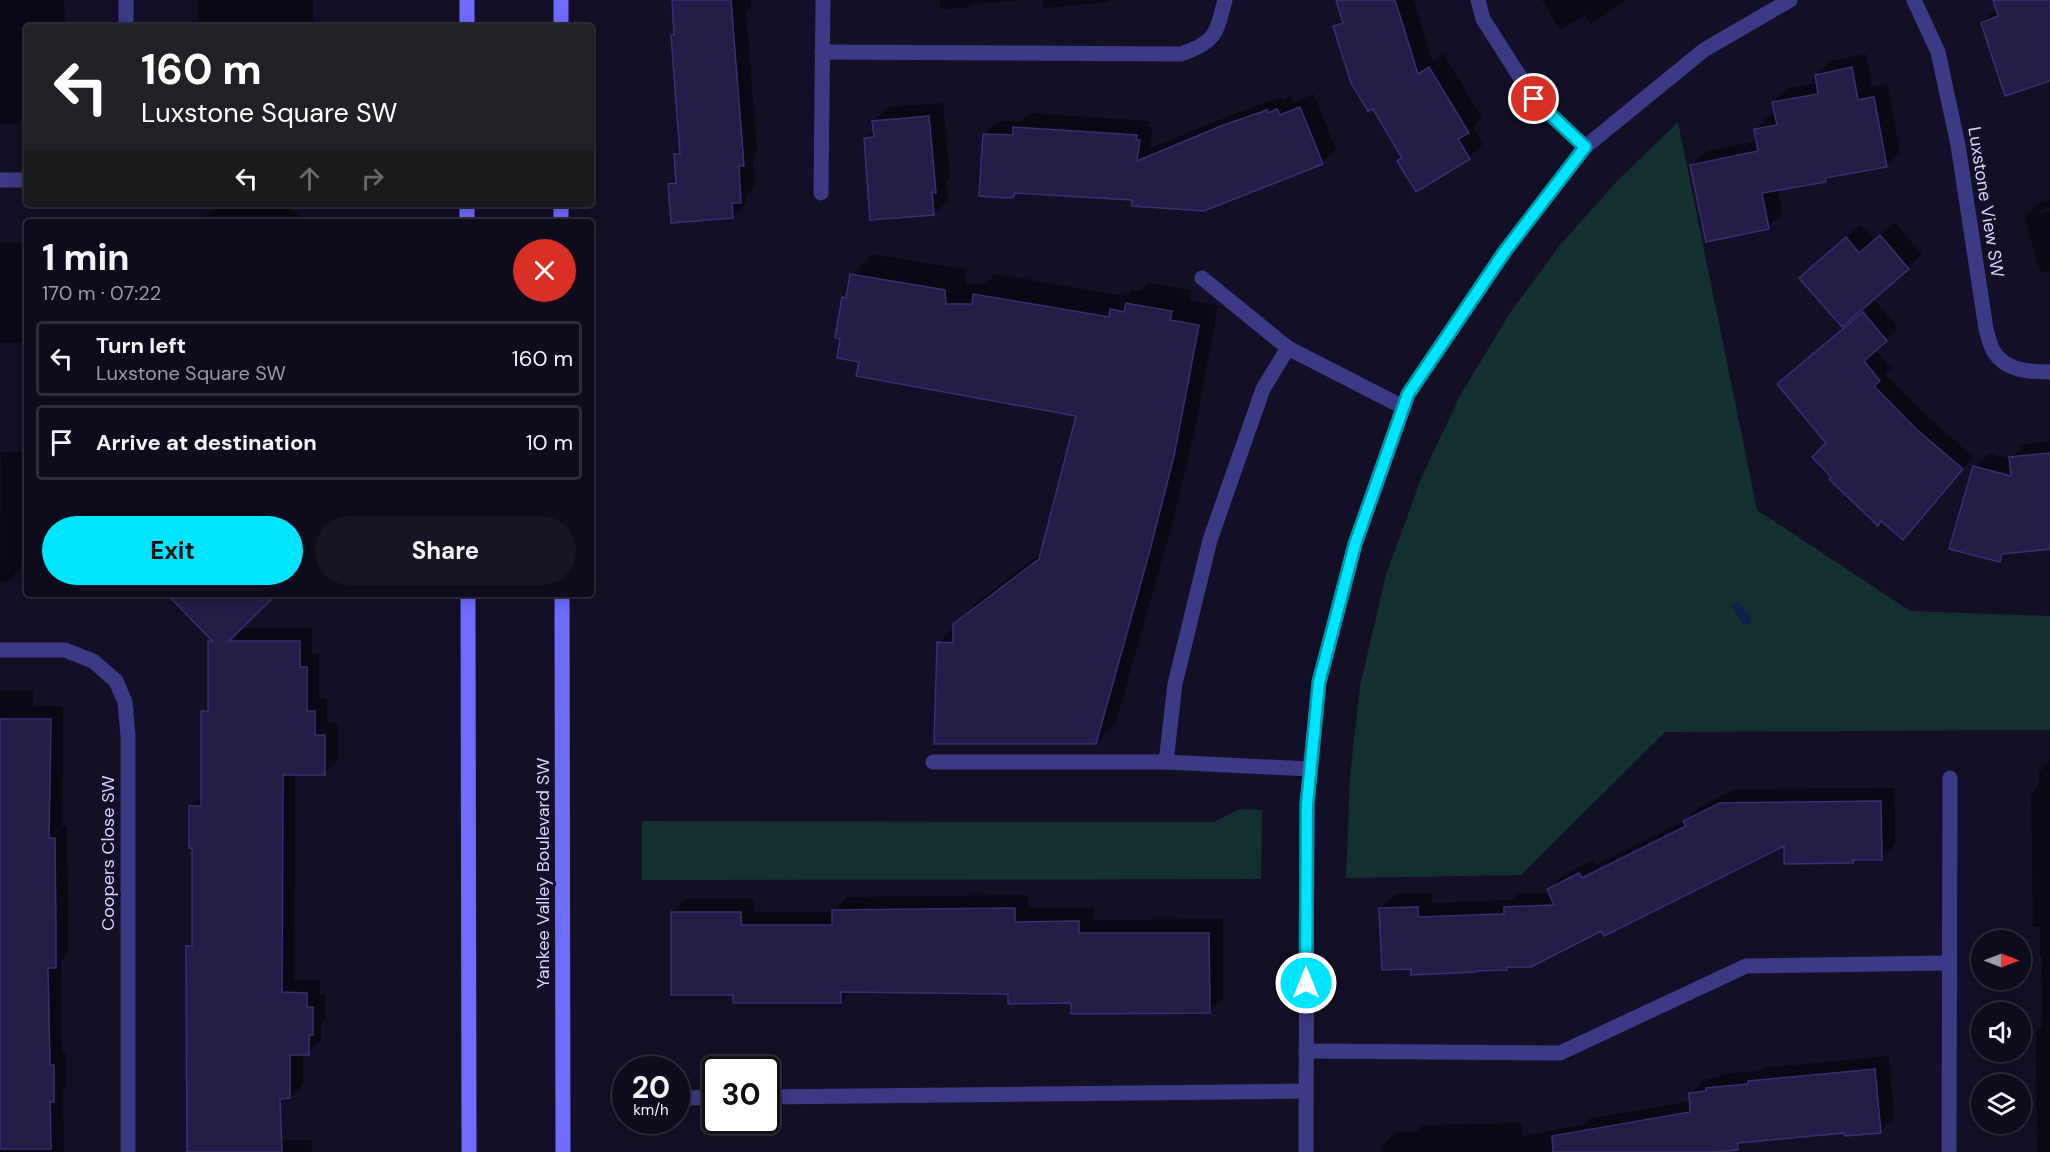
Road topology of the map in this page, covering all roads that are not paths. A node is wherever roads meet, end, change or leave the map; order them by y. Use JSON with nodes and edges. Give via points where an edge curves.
{"nodes":[{"id":1,"x":126,"y":0,"type":"edge"},
{"id":2,"x":467,"y":0,"type":"edge"},
{"id":3,"x":561,"y":0,"type":"edge"},
{"id":4,"x":823,"y":0,"type":"edge"},
{"id":5,"x":1225,"y":0,"type":"edge"},
{"id":6,"x":1478,"y":0,"type":"edge"},
{"id":7,"x":1790,"y":0,"type":"edge"},
{"id":8,"x":1914,"y":0,"type":"edge"},
{"id":9,"x":126,"y":24,"type":"edge"},
{"id":10,"x":467,"y":24,"type":"edge"},
{"id":11,"x":561,"y":24,"type":"edge"},
{"id":12,"x":822,"y":52,"type":"junction"},
{"id":13,"x":1585,"y":147,"type":"junction"},
{"id":14,"x":0,"y":180,"type":"edge"},
{"id":15,"x":24,"y":180,"type":"edge"},
{"id":16,"x":821,"y":193,"type":"dead end"},
{"id":17,"x":1202,"y":278,"type":"dead end"},
{"id":18,"x":1288,"y":348,"type":"junction"},
{"id":19,"x":2050,"y":372,"type":"edge"},
{"id":20,"x":1403,"y":407,"type":"junction"},
{"id":21,"x":468,"y":597,"type":"edge"},
{"id":22,"x":562,"y":597,"type":"edge"},
{"id":23,"x":0,"y":650,"type":"edge"},
{"id":24,"x":933,"y":762,"type":"dead end"},
{"id":25,"x":1166,"y":762,"type":"junction"},
{"id":26,"x":1310,"y":769,"type":"junction"},
{"id":27,"x":1950,"y":778,"type":"dead end"},
{"id":28,"x":1949,"y":963,"type":"junction"},
{"id":29,"x":1306,"y":1051,"type":"junction"},
{"id":30,"x":1306,"y":1091,"type":"junction"},
{"id":31,"x":780,"y":1097,"type":"edge"},
{"id":32,"x":690,"y":1098,"type":"dead end"},
{"id":33,"x":702,"y":1098,"type":"edge"},
{"id":34,"x":128,"y":1152,"type":"edge"},
{"id":35,"x":469,"y":1152,"type":"edge"},
{"id":36,"x":563,"y":1152,"type":"edge"},
{"id":37,"x":1306,"y":1152,"type":"edge"},
{"id":38,"x":1949,"y":1152,"type":"edge"}],
"edges":[{"from":1,"to":9,"type":"street"},
{"from":2,"to":10,"type":"main road"},
{"from":3,"to":11,"type":"main road"},
{"from":4,"to":12,"type":"street"},
{"from":5,"to":12,"type":"street","via":[[1217,30],[1204,46],[1182,54]]},
{"from":6,"to":13,"type":"street","via":[[1483,19],[1534,99]]},
{"from":7,"to":13,"type":"street","via":[[1704,50]]},
{"from":8,"to":19,"type":"street","name":"Luxstone View SW","via":[[1938,52],[1958,145],[1986,329],[1994,352],[2007,364],[2027,372]]},
{"from":12,"to":16,"type":"street"},
{"from":13,"to":20,"type":"street","via":[[1505,251]]},
{"from":14,"to":15,"type":"street"},
{"from":17,"to":18,"type":"street"},
{"from":18,"to":20,"type":"street"},
{"from":18,"to":25,"type":"street","via":[[1263,389],[1210,540],[1175,684]]},
{"from":20,"to":26,"type":"street","via":[[1355,544],[1322,670]]},
{"from":21,"to":35,"type":"main road"},
{"from":22,"to":36,"type":"main road","name":"Yankee Valley Boulevard SW"},
{"from":23,"to":34,"type":"street","name":"Coopers Close SW","via":[[65,650],[93,661],[116,681],[125,702]]},
{"from":24,"to":25,"type":"street"},
{"from":25,"to":26,"type":"street"},
{"from":26,"to":29,"type":"street"},
{"from":27,"to":28,"type":"street"},
{"from":28,"to":29,"type":"street","via":[[1746,966],[1560,1053]]},
{"from":28,"to":38,"type":"street"},
{"from":29,"to":30,"type":"street"},
{"from":30,"to":31,"type":"street"},
{"from":30,"to":37,"type":"street"},
{"from":32,"to":33,"type":"street"}]}
